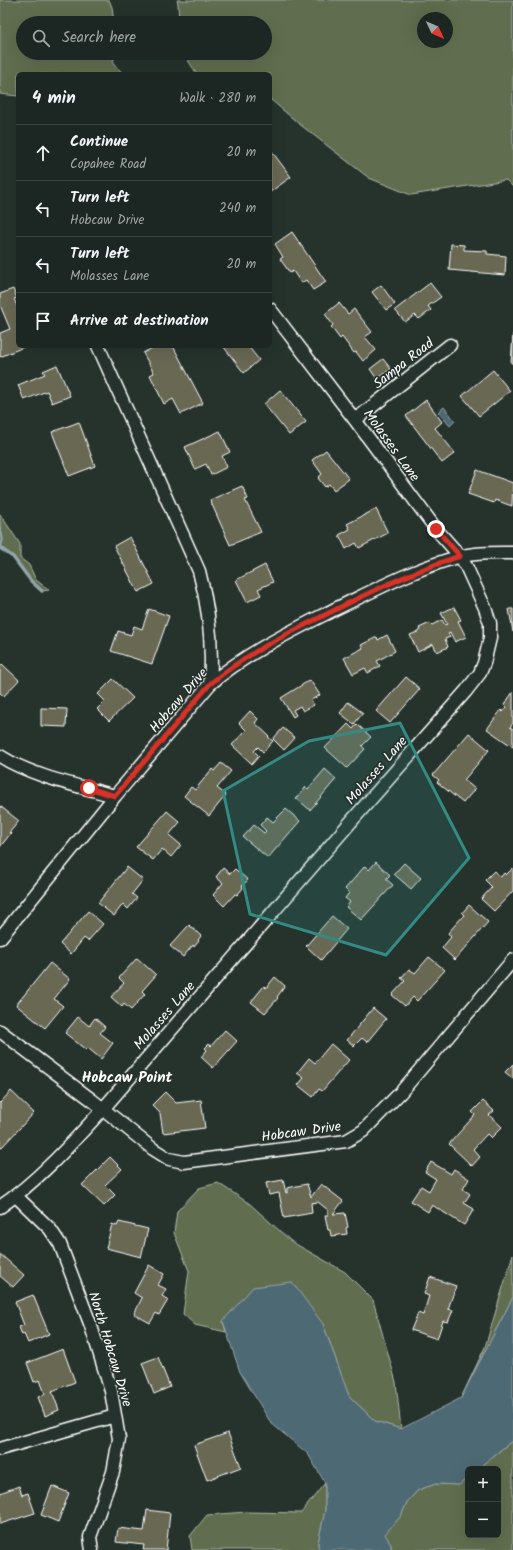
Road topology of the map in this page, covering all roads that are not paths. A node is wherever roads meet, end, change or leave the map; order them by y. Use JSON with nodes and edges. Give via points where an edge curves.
{"nodes":[{"id":1,"x":272,"y":312,"type":"edge"},
{"id":2,"x":450,"y":345,"type":"dead end"},
{"id":3,"x":99,"y":348,"type":"edge"},
{"id":4,"x":355,"y":420,"type":"junction"},
{"id":5,"x":513,"y":553,"type":"edge"},
{"id":6,"x":460,"y":556,"type":"junction"},
{"id":7,"x":210,"y":684,"type":"junction"},
{"id":8,"x":0,"y":756,"type":"edge"},
{"id":9,"x":115,"y":796,"type":"junction"},
{"id":10,"x":0,"y":938,"type":"edge"},
{"id":11,"x":513,"y":960,"type":"edge"},
{"id":12,"x":0,"y":1031,"type":"edge"},
{"id":13,"x":103,"y":1109,"type":"junction"},
{"id":14,"x":16,"y":1196,"type":"junction"},
{"id":15,"x":0,"y":1207,"type":"edge"},
{"id":16,"x":115,"y":1416,"type":"junction"},
{"id":17,"x":0,"y":1449,"type":"edge"},
{"id":18,"x":92,"y":1550,"type":"edge"}],
"edges":[{"from":1,"to":4,"type":"street","name":"Molasses Lane"},
{"from":2,"to":4,"type":"street","name":"Sampa Road"},
{"from":3,"to":7,"type":"street","via":[[199,571],[206,596],[210,628]]},
{"from":4,"to":6,"type":"street","name":"Molasses Lane","via":[[436,529]]},
{"from":5,"to":6,"type":"street","name":"Hobcaw Drive"},
{"from":6,"to":7,"type":"street","name":"Hobcaw Drive","via":[[426,567],[374,590],[298,628],[243,658]]},
{"from":6,"to":13,"type":"street","name":"Molasses Lane","via":[[490,623],[490,638],[480,673]]},
{"from":7,"to":9,"type":"street","name":"Hobcaw Drive"},
{"from":8,"to":9,"type":"street","via":[[40,774]]},
{"from":9,"to":10,"type":"street","name":"Hobcaw Drive"},
{"from":11,"to":13,"type":"street","name":"Hobcaw Drive","via":[[401,1092],[363,1131],[346,1141],[184,1162],[169,1159],[153,1149]]},
{"from":12,"to":13,"type":"street","name":"Hobcaw Drive"},
{"from":13,"to":14,"type":"street","name":"Molasses Lane","via":[[64,1151]]},
{"from":14,"to":15,"type":"street","name":"Molasses Lane"},
{"from":14,"to":16,"type":"street","name":"North Hobcaw Drive","via":[[50,1229],[60,1244],[91,1326],[111,1391]]},
{"from":16,"to":17,"type":"street"},
{"from":16,"to":18,"type":"street","name":"North Hobcaw Drive","via":[[118,1445],[113,1472],[90,1537]]}]}
